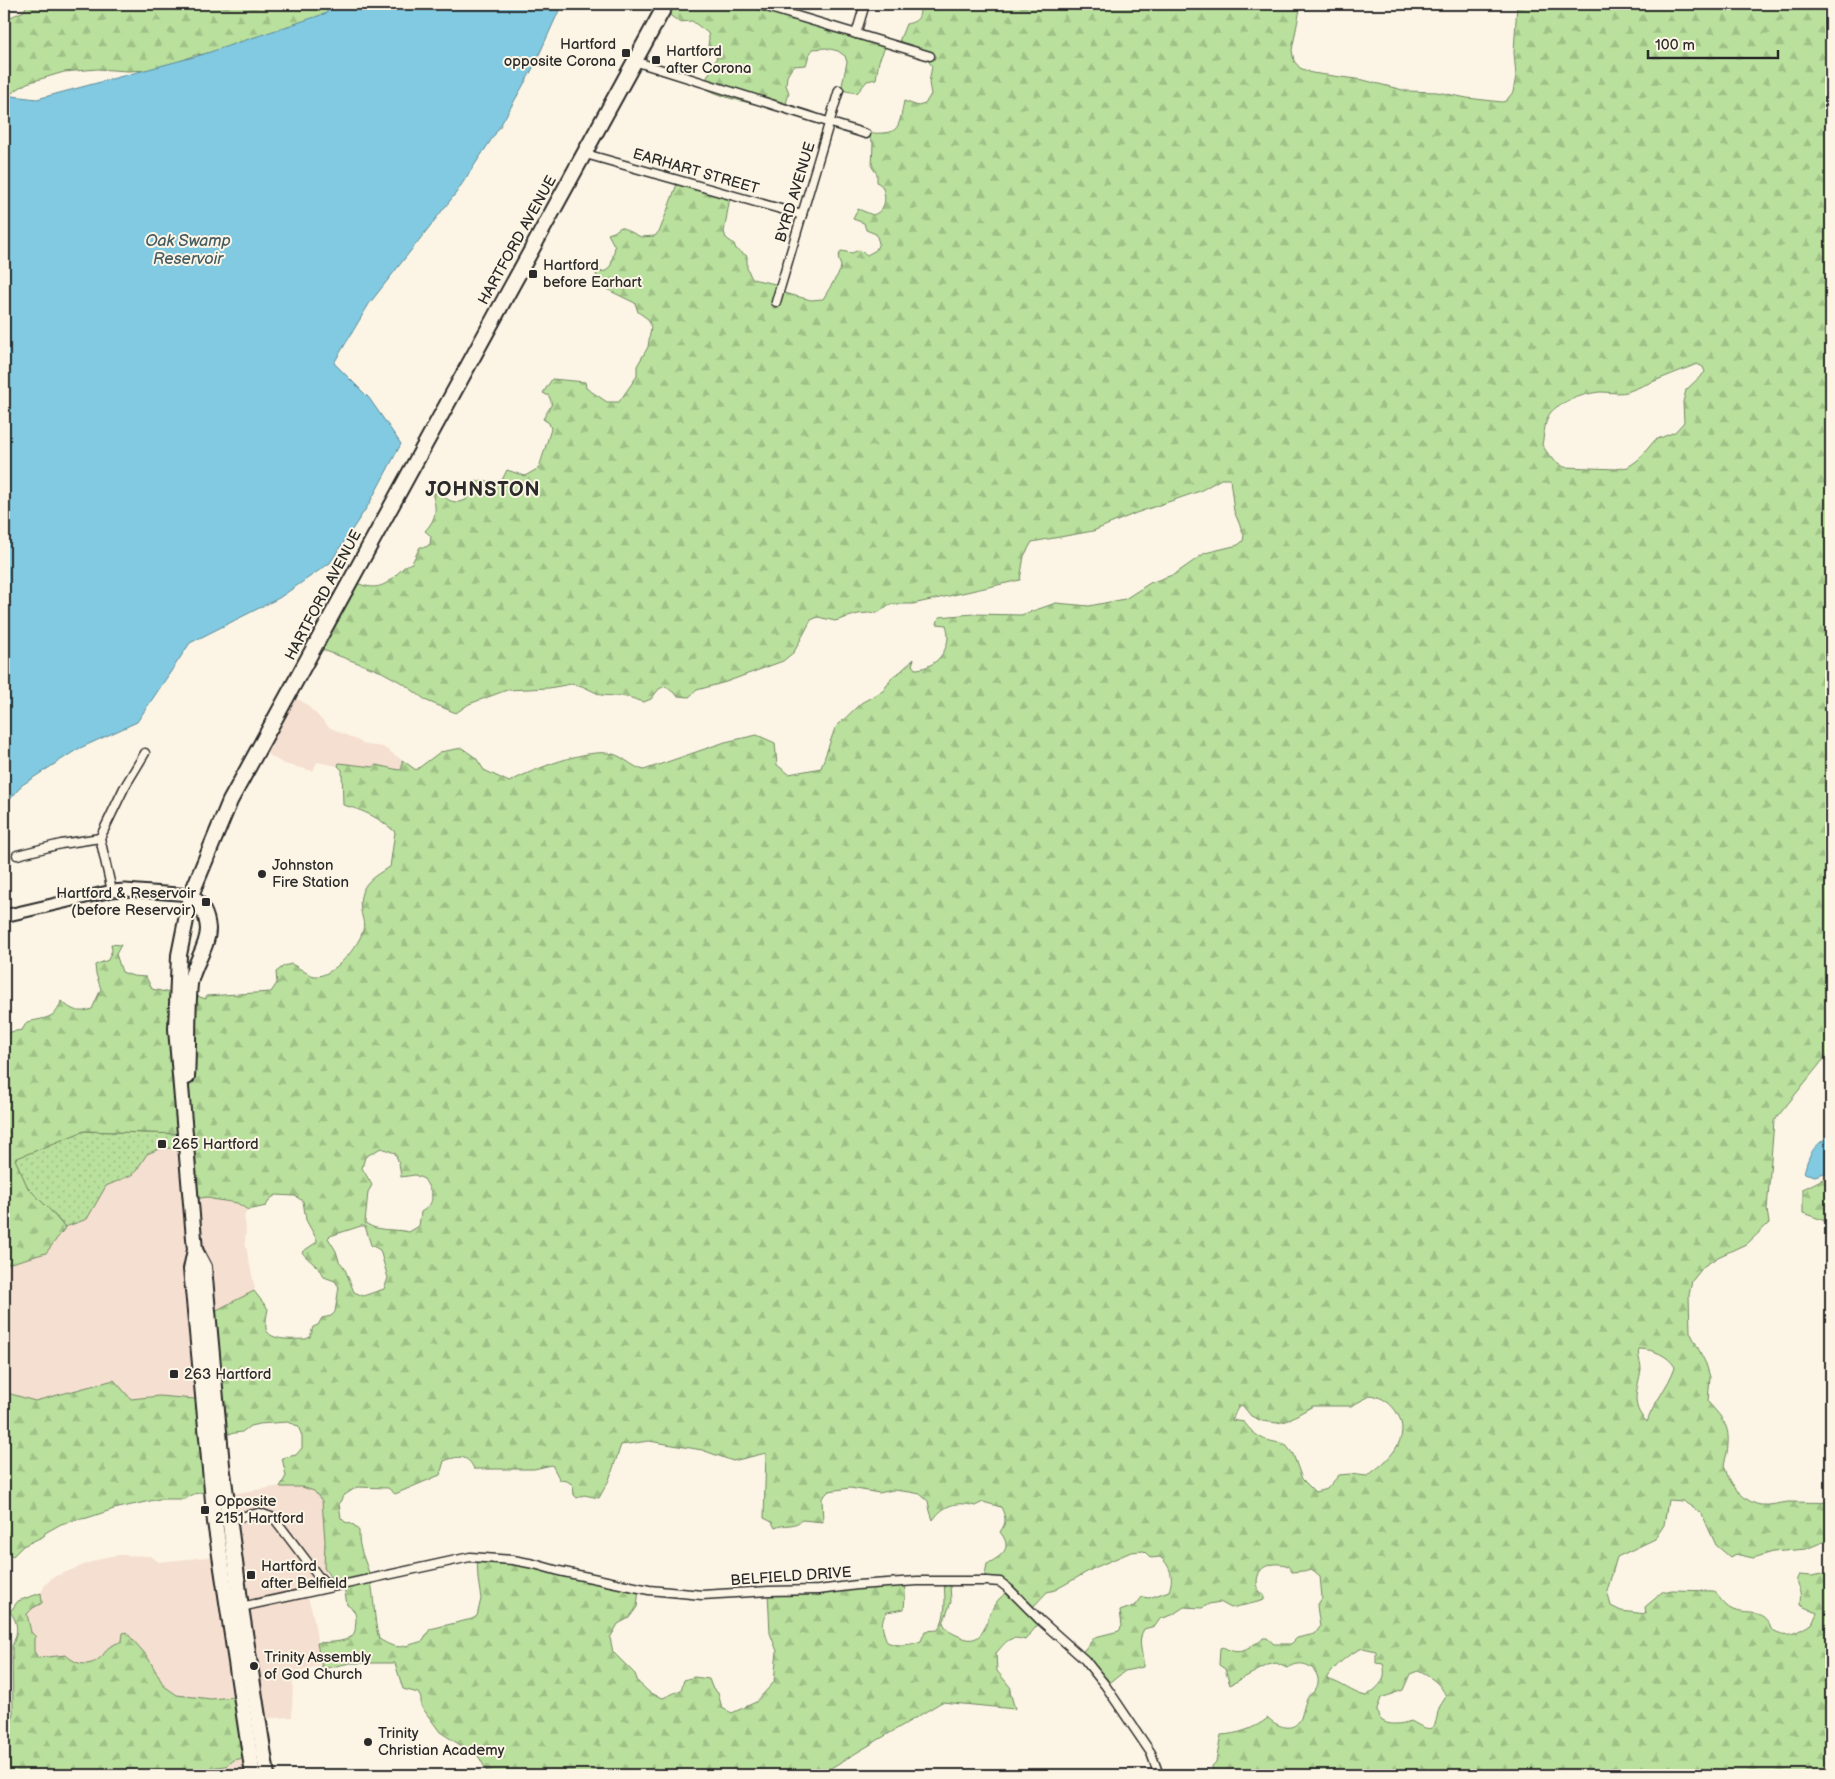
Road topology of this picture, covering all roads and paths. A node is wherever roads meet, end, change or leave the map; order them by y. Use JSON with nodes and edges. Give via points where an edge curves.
{"nodes":[{"id":1,"x":666,"y":4,"type":"edge"},
{"id":2,"x":757,"y":4,"type":"edge"},
{"id":3,"x":865,"y":4,"type":"edge"},
{"id":4,"x":856,"y":34,"type":"junction"},
{"id":5,"x":930,"y":56,"type":"dead end"},
{"id":6,"x":634,"y":61,"type":"junction"},
{"id":7,"x":840,"y":90,"type":"dead end"},
{"id":8,"x":830,"y":122,"type":"junction"},
{"id":9,"x":866,"y":134,"type":"dead end"},
{"id":10,"x":582,"y":153,"type":"junction"},
{"id":11,"x":802,"y":215,"type":"junction"},
{"id":12,"x":776,"y":302,"type":"dead end"},
{"id":13,"x":145,"y":753,"type":"dead end"},
{"id":14,"x":100,"y":838,"type":"junction"},
{"id":15,"x":17,"y":855,"type":"dead end"},
{"id":16,"x":112,"y":891,"type":"junction"},
{"id":17,"x":191,"y":895,"type":"junction"},
{"id":18,"x":4,"y":916,"type":"edge"},
{"id":19,"x":184,"y":1123,"type":"junction"},
{"id":20,"x":195,"y":1250,"type":"junction"},
{"id":21,"x":229,"y":1519,"type":"junction"},
{"id":22,"x":215,"y":1522,"type":"junction"},
{"id":23,"x":337,"y":1585,"type":"junction"},
{"id":24,"x":241,"y":1607,"type":"junction"},
{"id":25,"x":252,"y":1775,"type":"edge"},
{"id":26,"x":267,"y":1775,"type":"edge"},
{"id":27,"x":1159,"y":1775,"type":"edge"}],
"edges":[{"from":1,"to":6,"type":"highway","name":"HARTFORD AVENUE"},
{"from":2,"to":4,"type":"street"},
{"from":3,"to":4,"type":"street"},
{"from":4,"to":5,"type":"street"},
{"from":6,"to":8,"type":"street"},
{"from":6,"to":10,"type":"highway","name":"HARTFORD AVENUE"},
{"from":7,"to":8,"type":"street","name":"BYRD AVENUE"},
{"from":8,"to":9,"type":"street"},
{"from":8,"to":11,"type":"street","name":"BYRD AVENUE"},
{"from":10,"to":11,"type":"street","name":"EARHART STREET"},
{"from":10,"to":17,"type":"highway","name":"HARTFORD AVENUE","via":[[230,801]]},
{"from":11,"to":12,"type":"street","name":"BYRD AVENUE"},
{"from":13,"to":14,"type":"street"},
{"from":14,"to":15,"type":"street"},
{"from":14,"to":16,"type":"street"},
{"from":16,"to":17,"type":"street"},
{"from":16,"to":18,"type":"street"},
{"from":17,"to":19,"type":"highway","name":"HARTFORD AVENUE","via":[[179,955],[177,989],[176,1030]]},
{"from":17,"to":19,"type":"highway","via":[[201,905],[208,929],[190,983]]},
{"from":19,"to":20,"type":"highway","name":"HARTFORD AVENUE"},
{"from":20,"to":21,"type":"highway","name":"HARTFORD AVENUE","via":[[204,1267]]},
{"from":20,"to":22,"type":"highway","name":"HARTFORD AVENUE","via":[[191,1268]]},
{"from":21,"to":22,"type":"street"},
{"from":21,"to":23,"type":"street","via":[[260,1513],[274,1518],[318,1576]]},
{"from":21,"to":24,"type":"highway","name":"HARTFORD AVENUE"},
{"from":22,"to":25,"type":"highway","name":"HARTFORD AVENUE"},
{"from":23,"to":24,"type":"street","name":"BELFIELD DRIVE"},
{"from":23,"to":27,"type":"street","name":"BELFIELD DRIVE","via":[[470,1556],[514,1560],[649,1590],[702,1595],[818,1590],[916,1581],[1000,1582],[1085,1660],[1128,1716],[1151,1753]]},
{"from":24,"to":26,"type":"highway","name":"HARTFORD AVENUE"}]}
